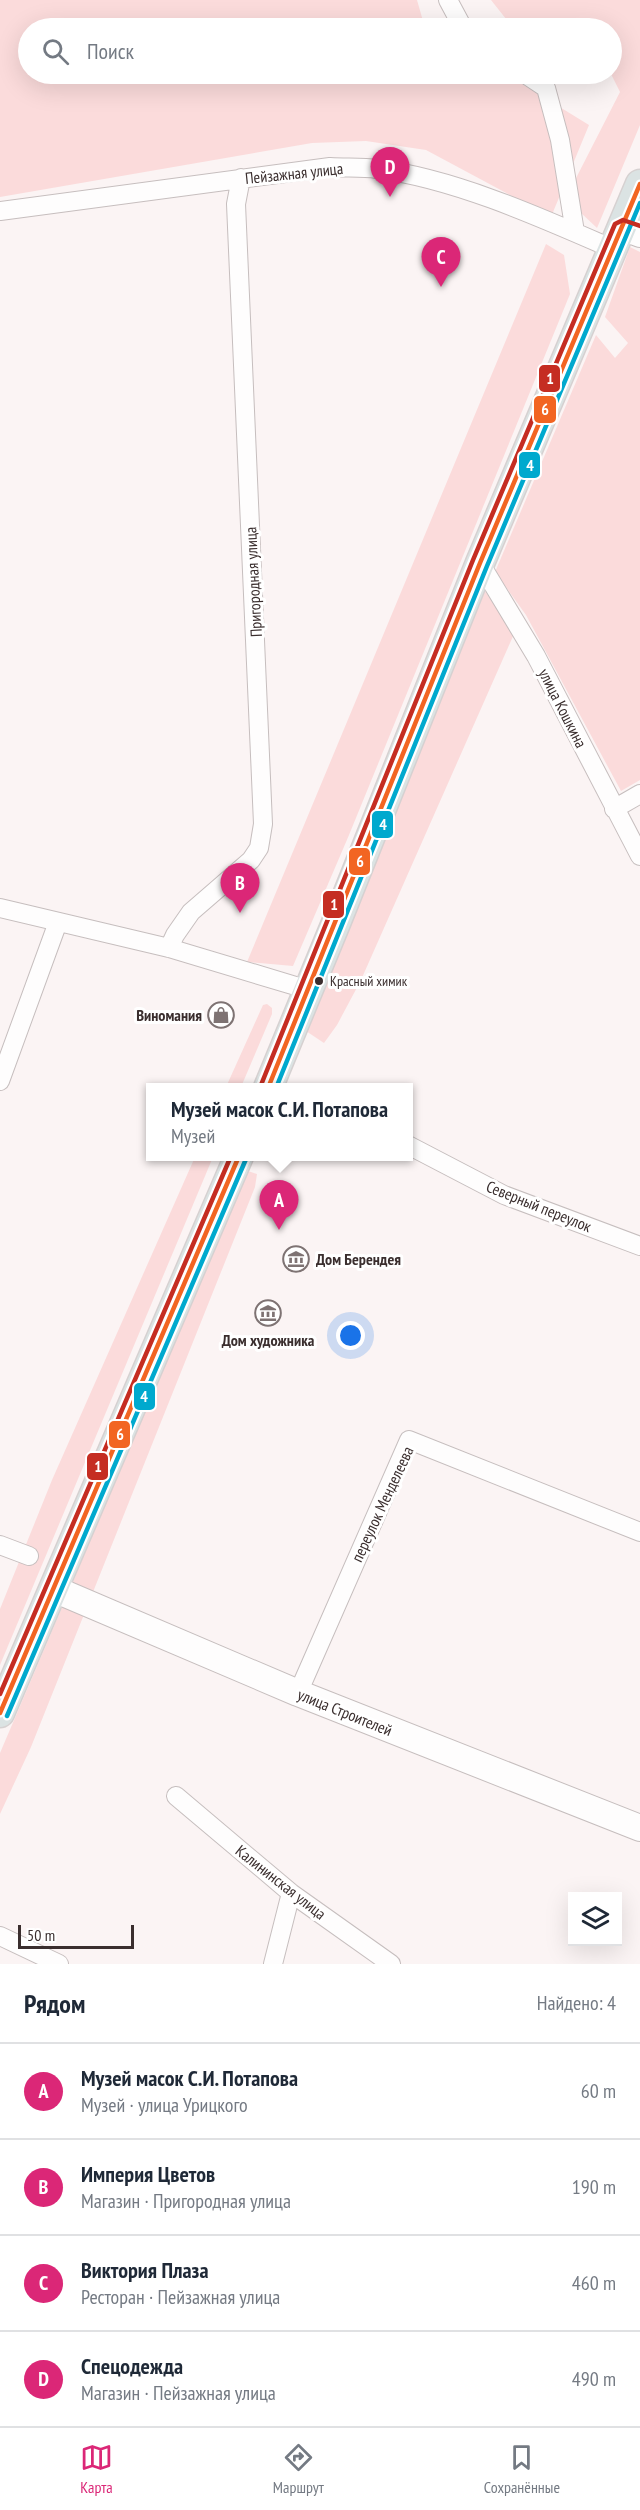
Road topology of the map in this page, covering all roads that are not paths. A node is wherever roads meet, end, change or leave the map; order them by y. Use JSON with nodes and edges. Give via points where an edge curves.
{"nodes":[{"id":1,"x":448,"y":0,"type":"edge"},
{"id":2,"x":458,"y":18,"type":"edge"},
{"id":3,"x":540,"y":84,"type":"edge"},
{"id":4,"x":241,"y":178,"type":"junction"},
{"id":5,"x":640,"y":184,"type":"edge"},
{"id":6,"x":0,"y":211,"type":"edge"},
{"id":7,"x":575,"y":232,"type":"junction"},
{"id":8,"x":625,"y":236,"type":"edge"},
{"id":9,"x":480,"y":563,"type":"junction"},
{"id":10,"x":640,"y":794,"type":"edge"},
{"id":11,"x":614,"y":808,"type":"junction"},
{"id":12,"x":640,"y":856,"type":"edge"},
{"id":13,"x":0,"y":908,"type":"edge"},
{"id":14,"x":58,"y":922,"type":"junction"},
{"id":15,"x":169,"y":948,"type":"junction"},
{"id":16,"x":309,"y":990,"type":"junction"},
{"id":17,"x":0,"y":1081,"type":"edge"},
{"id":18,"x":273,"y":1083,"type":"edge"},
{"id":19,"x":413,"y":1148,"type":"edge"},
{"id":20,"x":236,"y":1161,"type":"edge"},
{"id":21,"x":640,"y":1246,"type":"edge"},
{"id":22,"x":640,"y":1532,"type":"edge"},
{"id":23,"x":0,"y":1545,"type":"edge"},
{"id":24,"x":29,"y":1556,"type":"dead end"},
{"id":25,"x":54,"y":1589,"type":"junction"},
{"id":26,"x":298,"y":1693,"type":"junction"},
{"id":27,"x":0,"y":1713,"type":"edge"},
{"id":28,"x":176,"y":1796,"type":"dead end"},
{"id":29,"x":640,"y":1828,"type":"edge"},
{"id":30,"x":291,"y":1893,"type":"junction"},
{"id":31,"x":0,"y":1936,"type":"edge"},
{"id":32,"x":59,"y":1964,"type":"edge"},
{"id":33,"x":273,"y":1964,"type":"edge"},
{"id":34,"x":391,"y":1964,"type":"edge"}],
"edges":[{"from":1,"to":2,"type":"street"},
{"from":3,"to":7,"type":"street","via":[[546,88],[560,140]]},
{"from":4,"to":6,"type":"street","name":"Пейзажная улица"},
{"from":4,"to":7,"type":"street","name":"Пейзажная улица","via":[[330,167],[376,168],[433,180]]},
{"from":4,"to":15,"type":"street","name":"Пригородная улица","via":[[236,204],[263,824],[259,848],[251,860],[191,912]]},
{"from":5,"to":8,"type":"main road"},
{"from":7,"to":8,"type":"street","name":"Пейзажная улица"},
{"from":8,"to":9,"type":"main road"},
{"from":9,"to":11,"type":"street","name":"улица Кошкина","via":[[537,656]]},
{"from":9,"to":16,"type":"main road"},
{"from":10,"to":11,"type":"street"},
{"from":11,"to":12,"type":"street","name":"улица Кошкина"},
{"from":13,"to":14,"type":"street"},
{"from":14,"to":15,"type":"street"},
{"from":14,"to":17,"type":"street"},
{"from":15,"to":16,"type":"street"},
{"from":16,"to":18,"type":"main road"},
{"from":19,"to":21,"type":"street","name":"Северный переулок","via":[[504,1195]]},
{"from":20,"to":25,"type":"main road"},
{"from":22,"to":26,"type":"street","name":"переулок Менделеева","via":[[409,1440]]},
{"from":23,"to":24,"type":"street"},
{"from":25,"to":26,"type":"street","name":"улица Строителей"},
{"from":25,"to":27,"type":"main road"},
{"from":26,"to":29,"type":"street","name":"улица Строителей"},
{"from":28,"to":30,"type":"street","name":"Калининская улица"},
{"from":30,"to":33,"type":"street"},
{"from":30,"to":34,"type":"street","name":"Калининская улица"},
{"from":31,"to":32,"type":"street"}]}
